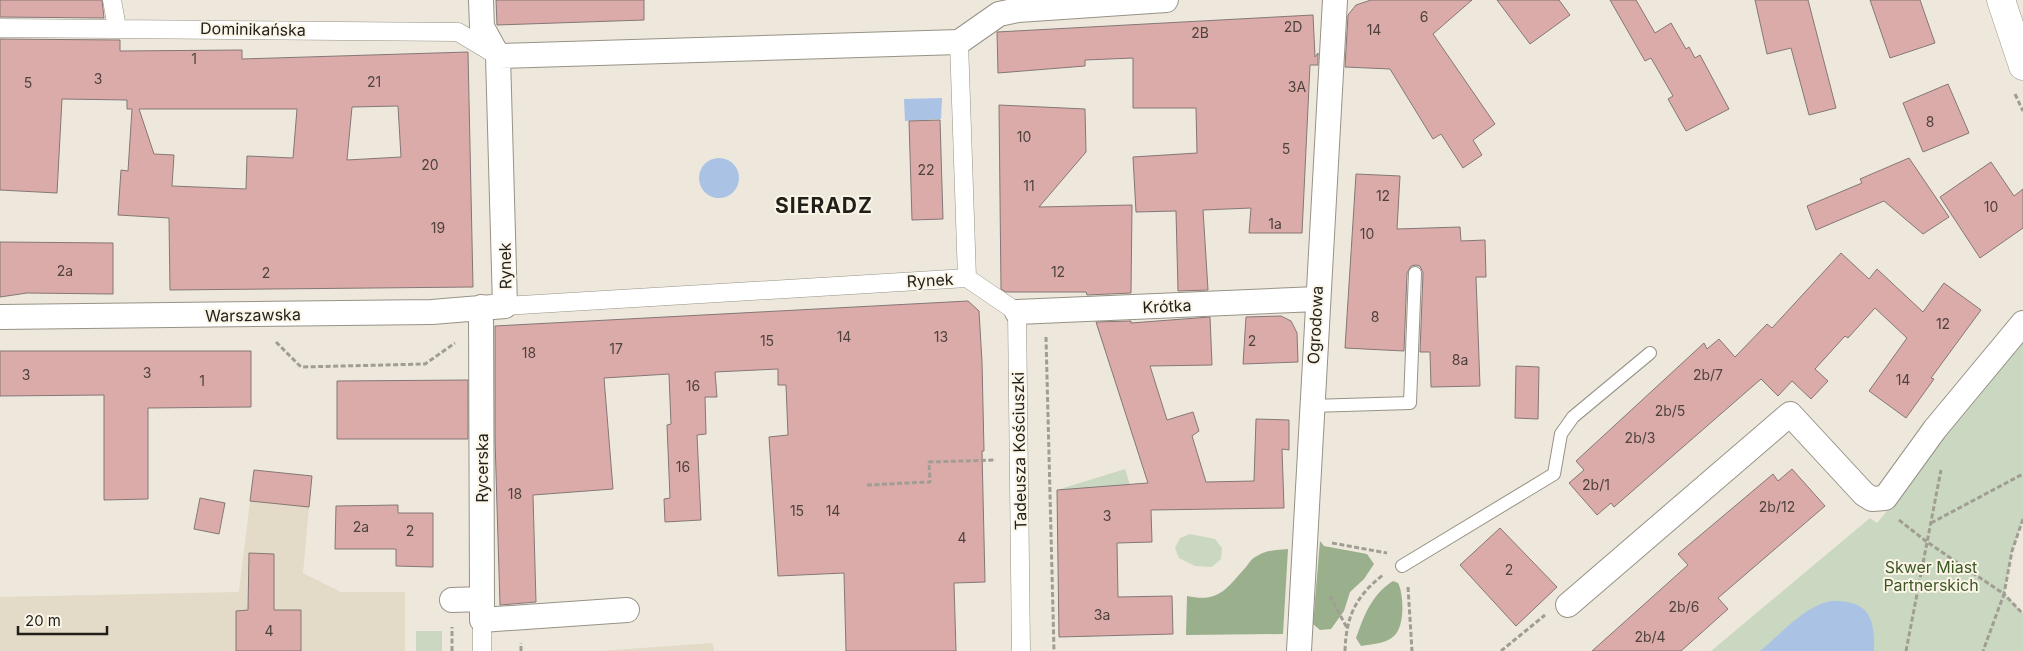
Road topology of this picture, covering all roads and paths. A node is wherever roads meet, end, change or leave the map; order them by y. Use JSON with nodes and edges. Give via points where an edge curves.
{"nodes":[{"id":1,"x":112,"y":0,"type":"edge"},
{"id":2,"x":480,"y":0,"type":"edge"},
{"id":3,"x":1166,"y":0,"type":"edge"},
{"id":4,"x":1335,"y":0,"type":"edge"},
{"id":5,"x":2001,"y":0,"type":"edge"},
{"id":6,"x":1017,"y":5,"type":"edge"},
{"id":7,"x":0,"y":28,"type":"edge"},
{"id":8,"x":117,"y":28,"type":"junction"},
{"id":9,"x":959,"y":42,"type":"junction"},
{"id":10,"x":498,"y":56,"type":"junction"},
{"id":11,"x":2023,"y":66,"type":"edge"},
{"id":12,"x":1414,"y":273,"type":"dead end"},
{"id":13,"x":967,"y":278,"type":"junction"},
{"id":14,"x":1317,"y":299,"type":"junction"},
{"id":15,"x":505,"y":306,"type":"junction"},
{"id":16,"x":1017,"y":312,"type":"junction"},
{"id":17,"x":1045,"y":312,"type":"junction"},
{"id":18,"x":481,"y":315,"type":"junction"},
{"id":19,"x":0,"y":317,"type":"edge"},
{"id":20,"x":2023,"y":323,"type":"edge"},
{"id":21,"x":1650,"y":353,"type":"dead end"},
{"id":22,"x":301,"y":366,"type":"dead end"},
{"id":23,"x":1311,"y":406,"type":"junction"},
{"id":24,"x":1019,"y":459,"type":"junction"},
{"id":25,"x":1941,"y":469,"type":"dead end"},
{"id":26,"x":2023,"y":474,"type":"edge"},
{"id":27,"x":867,"y":484,"type":"dead end"},
{"id":28,"x":1872,"y":499,"type":"junction"},
{"id":29,"x":2023,"y":519,"type":"edge"},
{"id":30,"x":1930,"y":523,"type":"junction"},
{"id":31,"x":1927,"y":542,"type":"junction"},
{"id":32,"x":1402,"y":566,"type":"joint"},
{"id":33,"x":2004,"y":594,"type":"junction"},
{"id":34,"x":452,"y":600,"type":"dead end"},
{"id":35,"x":1568,"y":605,"type":"joint"},
{"id":36,"x":482,"y":610,"type":"junction"},
{"id":37,"x":627,"y":610,"type":"dead end"},
{"id":38,"x":2023,"y":614,"type":"edge"},
{"id":39,"x":482,"y":651,"type":"edge"},
{"id":40,"x":1021,"y":651,"type":"edge"},
{"id":41,"x":1054,"y":651,"type":"edge"},
{"id":42,"x":1299,"y":651,"type":"edge"},
{"id":43,"x":1345,"y":651,"type":"edge"},
{"id":44,"x":1503,"y":651,"type":"edge"},
{"id":45,"x":1906,"y":651,"type":"edge"},
{"id":46,"x":1983,"y":651,"type":"edge"}],
"edges":[{"from":1,"to":8,"type":"street"},
{"from":2,"to":10,"type":"street","via":[[482,27]]},
{"from":3,"to":6,"type":"street"},
{"from":4,"to":14,"type":"street","name":"Ogrodowa"},
{"from":5,"to":11,"type":"street"},
{"from":6,"to":9,"type":"street"},
{"from":7,"to":8,"type":"street","name":"Dominikańska"},
{"from":8,"to":10,"type":"street","name":"Dominikańska","via":[[458,32]]},
{"from":9,"to":10,"type":"street"},
{"from":9,"to":13,"type":"street","name":"Rynek"},
{"from":10,"to":15,"type":"street","name":"Rynek"},
{"from":12,"to":23,"type":"lane","via":[[1410,403]]},
{"from":13,"to":15,"type":"street","name":"Rynek"},
{"from":13,"to":16,"type":"street"},
{"from":14,"to":17,"type":"street","name":"Krótka"},
{"from":14,"to":23,"type":"street","name":"Ogrodowa"},
{"from":15,"to":18,"type":"street","name":"Warszawska"},
{"from":16,"to":17,"type":"street","name":"Krótka"},
{"from":16,"to":24,"type":"street","name":"Tadeusza Kościuszki"},
{"from":17,"to":41,"type":"path"},
{"from":18,"to":19,"type":"street","name":"Warszawska","via":[[422,312]]},
{"from":18,"to":22,"type":"path","via":[[424,364]]},
{"from":18,"to":36,"type":"street","name":"Rycerska"},
{"from":20,"to":28,"type":"street","via":[[1934,429],[1885,498]]},
{"from":21,"to":32,"type":"lane","via":[[1573,417],[1561,434],[1554,474]]},
{"from":23,"to":42,"type":"street","name":"Ogrodowa"},
{"from":24,"to":27,"type":"path","via":[[929,462],[930,482]]},
{"from":24,"to":40,"type":"street","name":"Tadeusza Kościuszki"},
{"from":25,"to":30,"type":"path"},
{"from":26,"to":30,"type":"path"},
{"from":28,"to":31,"type":"path"},
{"from":28,"to":35,"type":"street","via":[[1790,414]]},
{"from":29,"to":33,"type":"path","via":[[2012,551]]},
{"from":30,"to":31,"type":"path"},
{"from":31,"to":33,"type":"path"},
{"from":31,"to":45,"type":"path"},
{"from":32,"to":43,"type":"path","via":[[1372,584],[1361,597],[1350,616]]},
{"from":33,"to":38,"type":"path"},
{"from":33,"to":46,"type":"path"},
{"from":34,"to":36,"type":"street"},
{"from":35,"to":44,"type":"path","via":[[1547,614]]},
{"from":36,"to":37,"type":"street"},
{"from":36,"to":39,"type":"street","name":"Rycerska"}]}
